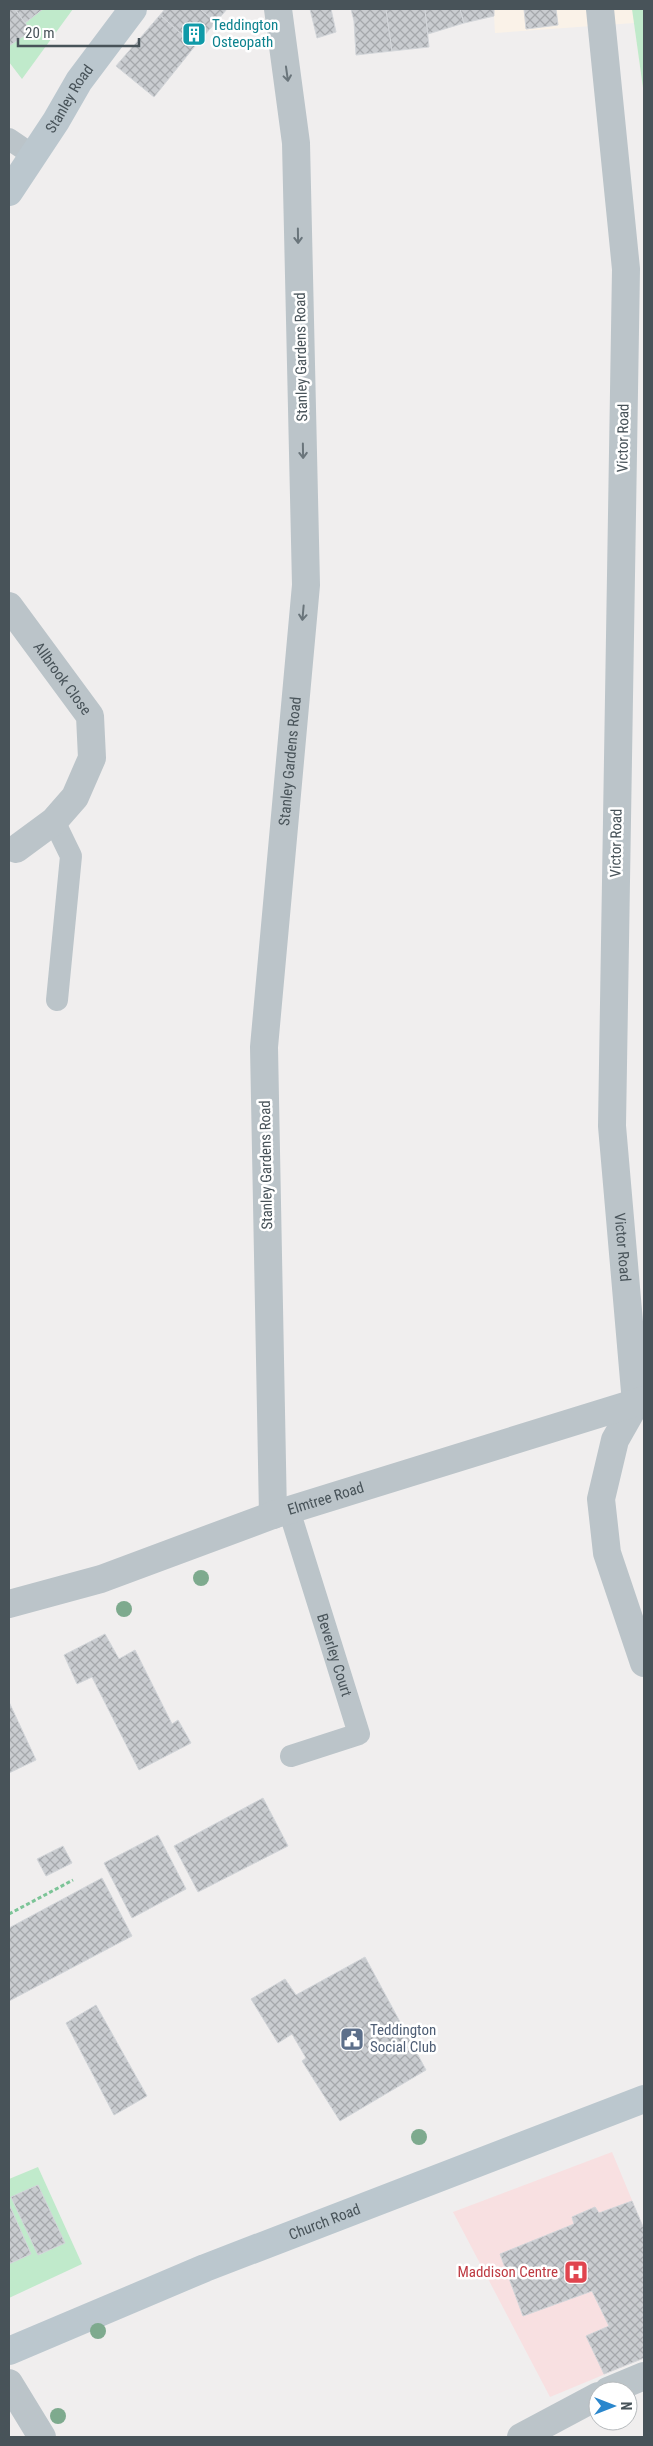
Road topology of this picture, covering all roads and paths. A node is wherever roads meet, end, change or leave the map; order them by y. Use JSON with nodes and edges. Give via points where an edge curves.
{"nodes":[{"id":1,"x":133,"y":9,"type":"edge"},
{"id":2,"x":278,"y":9,"type":"edge"},
{"id":3,"x":600,"y":9,"type":"edge"},
{"id":4,"x":9,"y":139,"type":"edge"},
{"id":5,"x":34,"y":156,"type":"junction"},
{"id":6,"x":9,"y":192,"type":"edge"},
{"id":7,"x":9,"y":606,"type":"edge"},
{"id":8,"x":54,"y":821,"type":"junction"},
{"id":9,"x":16,"y":849,"type":"dead end"},
{"id":10,"x":57,"y":1000,"type":"dead end"},
{"id":11,"x":640,"y":1401,"type":"edge"},
{"id":12,"x":281,"y":1512,"type":"junction"},
{"id":13,"x":9,"y":1604,"type":"edge"},
{"id":14,"x":644,"y":1663,"type":"edge"},
{"id":15,"x":291,"y":1756,"type":"dead end"},
{"id":16,"x":73,"y":1880,"type":"dead end"},
{"id":17,"x":9,"y":1914,"type":"edge"},
{"id":18,"x":644,"y":2098,"type":"edge"},
{"id":19,"x":9,"y":2351,"type":"edge"},
{"id":20,"x":644,"y":2376,"type":"edge"},
{"id":21,"x":632,"y":2381,"type":"edge"},
{"id":22,"x":9,"y":2383,"type":"edge"},
{"id":23,"x":588,"y":2401,"type":"edge"},
{"id":24,"x":42,"y":2437,"type":"edge"},
{"id":25,"x":521,"y":2437,"type":"edge"}],
"edges":[{"from":1,"to":5,"type":"main road","name":"Stanley Road","via":[[79,81]]},
{"from":2,"to":12,"type":"street","name":"Stanley Gardens Road","one_way":true,"via":[[296,143],[306,585],[264,1047]]},
{"from":3,"to":11,"type":"street","name":"Victor Road","via":[[626,269],[612,1126]]},
{"from":4,"to":5,"type":"lane"},
{"from":5,"to":6,"type":"main road","name":"Stanley Road"},
{"from":7,"to":8,"type":"street","name":"Allbrook Close","via":[[90,716],[92,758],[75,797]]},
{"from":8,"to":9,"type":"street","name":"Allbrook Close"},
{"from":8,"to":10,"type":"lane","via":[[71,856]]},
{"from":11,"to":12,"type":"street","name":"Elmtree Road"},
{"from":11,"to":14,"type":"street","via":[[615,1440],[601,1500],[607,1554]]},
{"from":12,"to":13,"type":"street","name":"Elmtree Road","via":[[101,1579]]},
{"from":12,"to":15,"type":"lane","name":"Beverley Court","via":[[358,1734]]},
{"from":16,"to":17,"type":"path"},
{"from":18,"to":19,"type":"main road","name":"Church Road","via":[[215,2264]]},
{"from":20,"to":21,"type":"street"},
{"from":22,"to":24,"type":"street"},
{"from":23,"to":25,"type":"street"}]}
